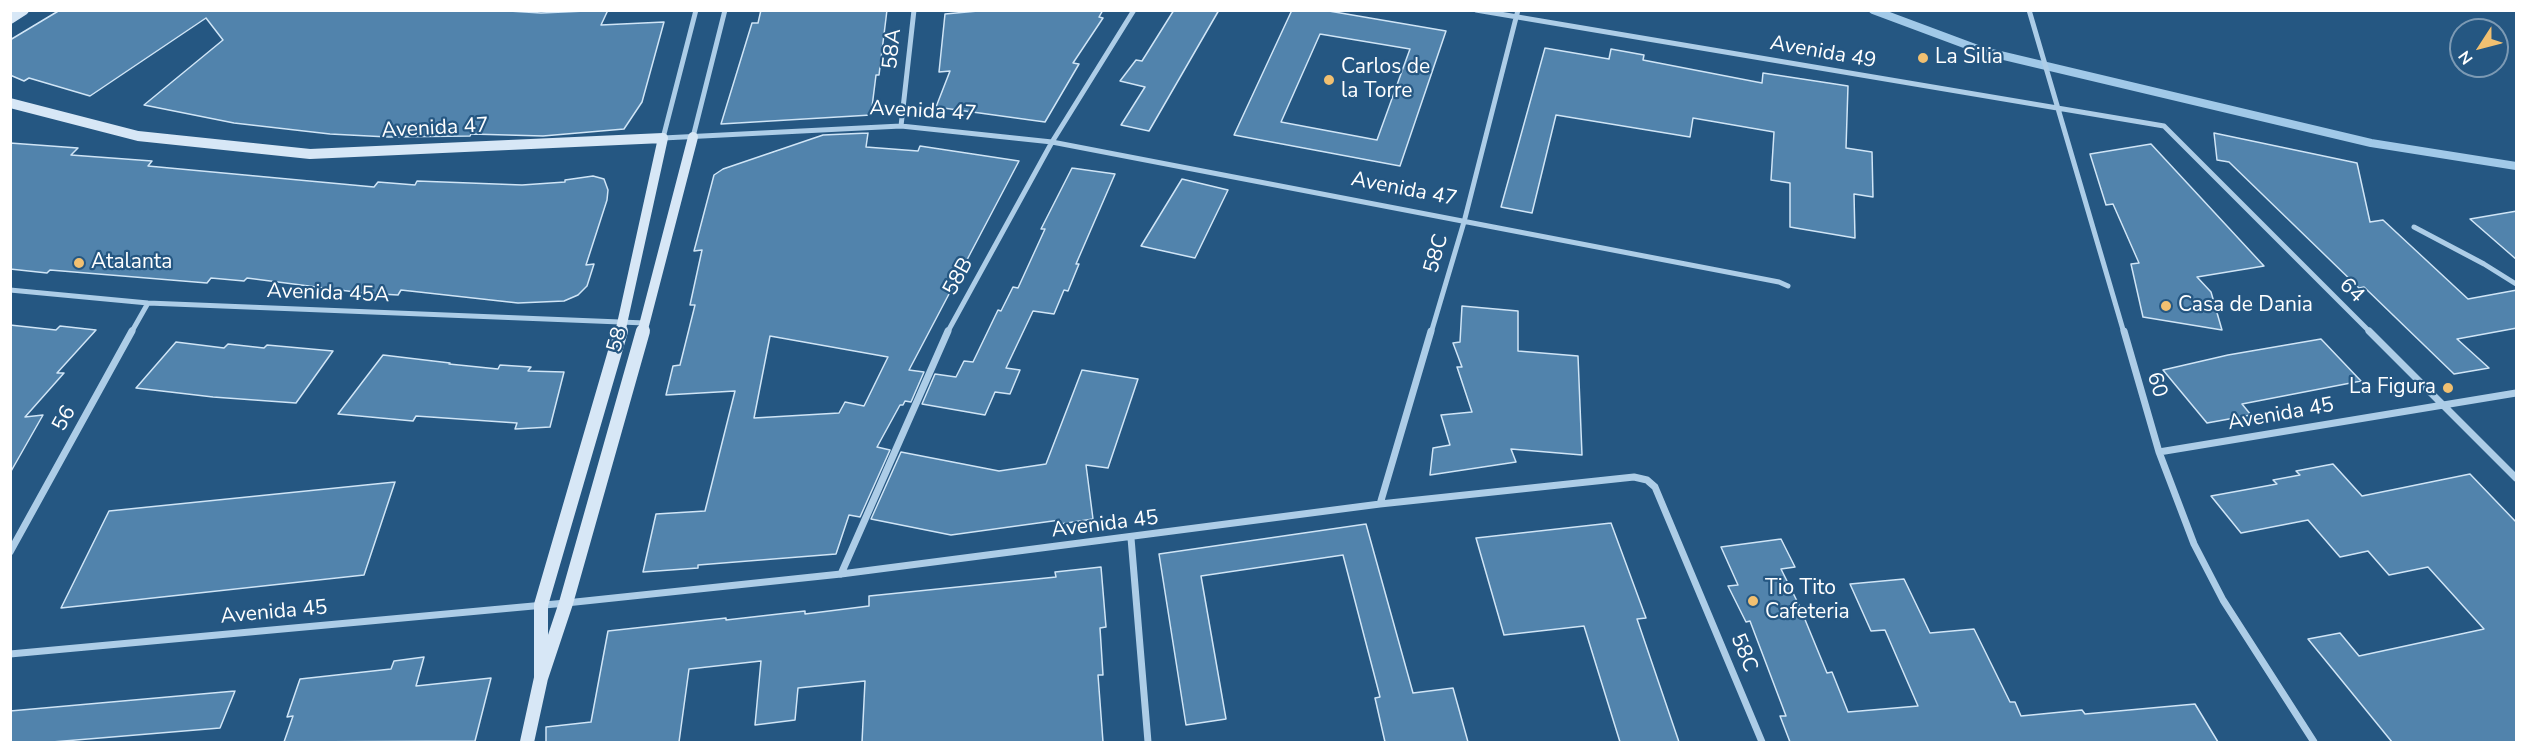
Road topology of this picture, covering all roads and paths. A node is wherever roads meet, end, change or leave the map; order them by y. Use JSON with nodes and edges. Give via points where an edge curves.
{"nodes":[{"id":1,"x":24,"y":10,"type":"edge"},
{"id":2,"x":696,"y":10,"type":"edge"},
{"id":3,"x":725,"y":10,"type":"edge"},
{"id":4,"x":914,"y":10,"type":"edge"},
{"id":5,"x":1134,"y":10,"type":"edge"},
{"id":6,"x":1476,"y":10,"type":"edge"},
{"id":7,"x":2029,"y":10,"type":"edge"},
{"id":8,"x":1517,"y":14,"type":"edge"},
{"id":9,"x":10,"y":19,"type":"edge"},
{"id":10,"x":10,"y":103,"type":"edge"},
{"id":11,"x":2057,"y":110,"type":"junction"},
{"id":12,"x":901,"y":126,"type":"junction"},
{"id":13,"x":2164,"y":126,"type":"joint"},
{"id":14,"x":693,"y":137,"type":"junction"},
{"id":15,"x":663,"y":138,"type":"junction"},
{"id":16,"x":1052,"y":142,"type":"junction"},
{"id":17,"x":1464,"y":222,"type":"junction"},
{"id":18,"x":2414,"y":227,"type":"dead end"},
{"id":19,"x":2517,"y":284,"type":"edge"},
{"id":20,"x":1788,"y":286,"type":"dead end"},
{"id":21,"x":10,"y":290,"type":"edge"},
{"id":22,"x":148,"y":303,"type":"junction"},
{"id":23,"x":645,"y":322,"type":"junction"},
{"id":24,"x":623,"y":323,"type":"junction"},
{"id":25,"x":2517,"y":393,"type":"edge"},
{"id":26,"x":2441,"y":405,"type":"junction"},
{"id":27,"x":2159,"y":452,"type":"junction"},
{"id":28,"x":2517,"y":478,"type":"edge"},
{"id":29,"x":1647,"y":480,"type":"joint"},
{"id":30,"x":1380,"y":504,"type":"junction"},
{"id":31,"x":1131,"y":538,"type":"junction"},
{"id":32,"x":10,"y":552,"type":"edge"},
{"id":33,"x":840,"y":574,"type":"junction"},
{"id":34,"x":566,"y":603,"type":"junction"},
{"id":35,"x":541,"y":605,"type":"junction"},
{"id":36,"x":10,"y":654,"type":"edge"},
{"id":37,"x":541,"y":678,"type":"junction"},
{"id":38,"x":526,"y":742,"type":"edge"},
{"id":39,"x":1148,"y":742,"type":"edge"},
{"id":40,"x":1762,"y":742,"type":"edge"},
{"id":41,"x":2314,"y":742,"type":"edge"}],
"edges":[{"from":1,"to":9,"type":"street"},
{"from":2,"to":15,"type":"street","name":"58"},
{"from":3,"to":14,"type":"street","name":"58"},
{"from":4,"to":12,"type":"street","name":"58A"},
{"from":5,"to":16,"type":"street","name":"58B"},
{"from":6,"to":8,"type":"street","name":"Avenida 49"},
{"from":7,"to":11,"type":"street","name":"60"},
{"from":8,"to":11,"type":"street","name":"Avenida 49"},
{"from":8,"to":17,"type":"street","name":"58C"},
{"from":10,"to":15,"type":"street","name":"Avenida 47","via":[[138,136],[310,154]]},
{"from":11,"to":13,"type":"street","name":"Avenida 49"},
{"from":11,"to":27,"type":"street","name":"60"},
{"from":12,"to":14,"type":"street","name":"Avenida 47"},
{"from":12,"to":16,"type":"street","name":"Avenida 47"},
{"from":13,"to":26,"type":"street","name":"64"},
{"from":14,"to":15,"type":"street","name":"Avenida 47"},
{"from":14,"to":23,"type":"street","name":"58"},
{"from":15,"to":24,"type":"street","name":"58"},
{"from":16,"to":17,"type":"street","name":"Avenida 47"},
{"from":16,"to":33,"type":"street","name":"58B","via":[[943,340]]},
{"from":17,"to":20,"type":"street","name":"Avenida 47"},
{"from":17,"to":30,"type":"street","name":"58C"},
{"from":18,"to":19,"type":"street"},
{"from":21,"to":22,"type":"street","name":"Avenida 45A"},
{"from":22,"to":24,"type":"street","name":"Avenida 45A"},
{"from":22,"to":32,"type":"street","name":"56"},
{"from":23,"to":24,"type":"street","name":"Avenida 45A"},
{"from":23,"to":34,"type":"street","name":"58"},
{"from":24,"to":35,"type":"street","name":"58"},
{"from":25,"to":26,"type":"street","name":"Avenida 45"},
{"from":26,"to":27,"type":"street","name":"Avenida 45"},
{"from":26,"to":28,"type":"street","name":"64"},
{"from":27,"to":41,"type":"street","name":"60","via":[[2194,544],[2223,600]]},
{"from":29,"to":30,"type":"street","name":"Avenida 45","via":[[1634,477]]},
{"from":29,"to":40,"type":"street","name":"58C","via":[[1655,487],[1668,514]]},
{"from":30,"to":31,"type":"street","name":"Avenida 45"},
{"from":31,"to":33,"type":"street","name":"Avenida 45"},
{"from":31,"to":39,"type":"street"},
{"from":33,"to":34,"type":"street","name":"Avenida 45"},
{"from":34,"to":35,"type":"street","name":"Avenida 45"},
{"from":34,"to":37,"type":"street","name":"58"},
{"from":35,"to":36,"type":"street","name":"Avenida 45"},
{"from":35,"to":37,"type":"street","name":"58"},
{"from":37,"to":38,"type":"street","name":"58"}]}
